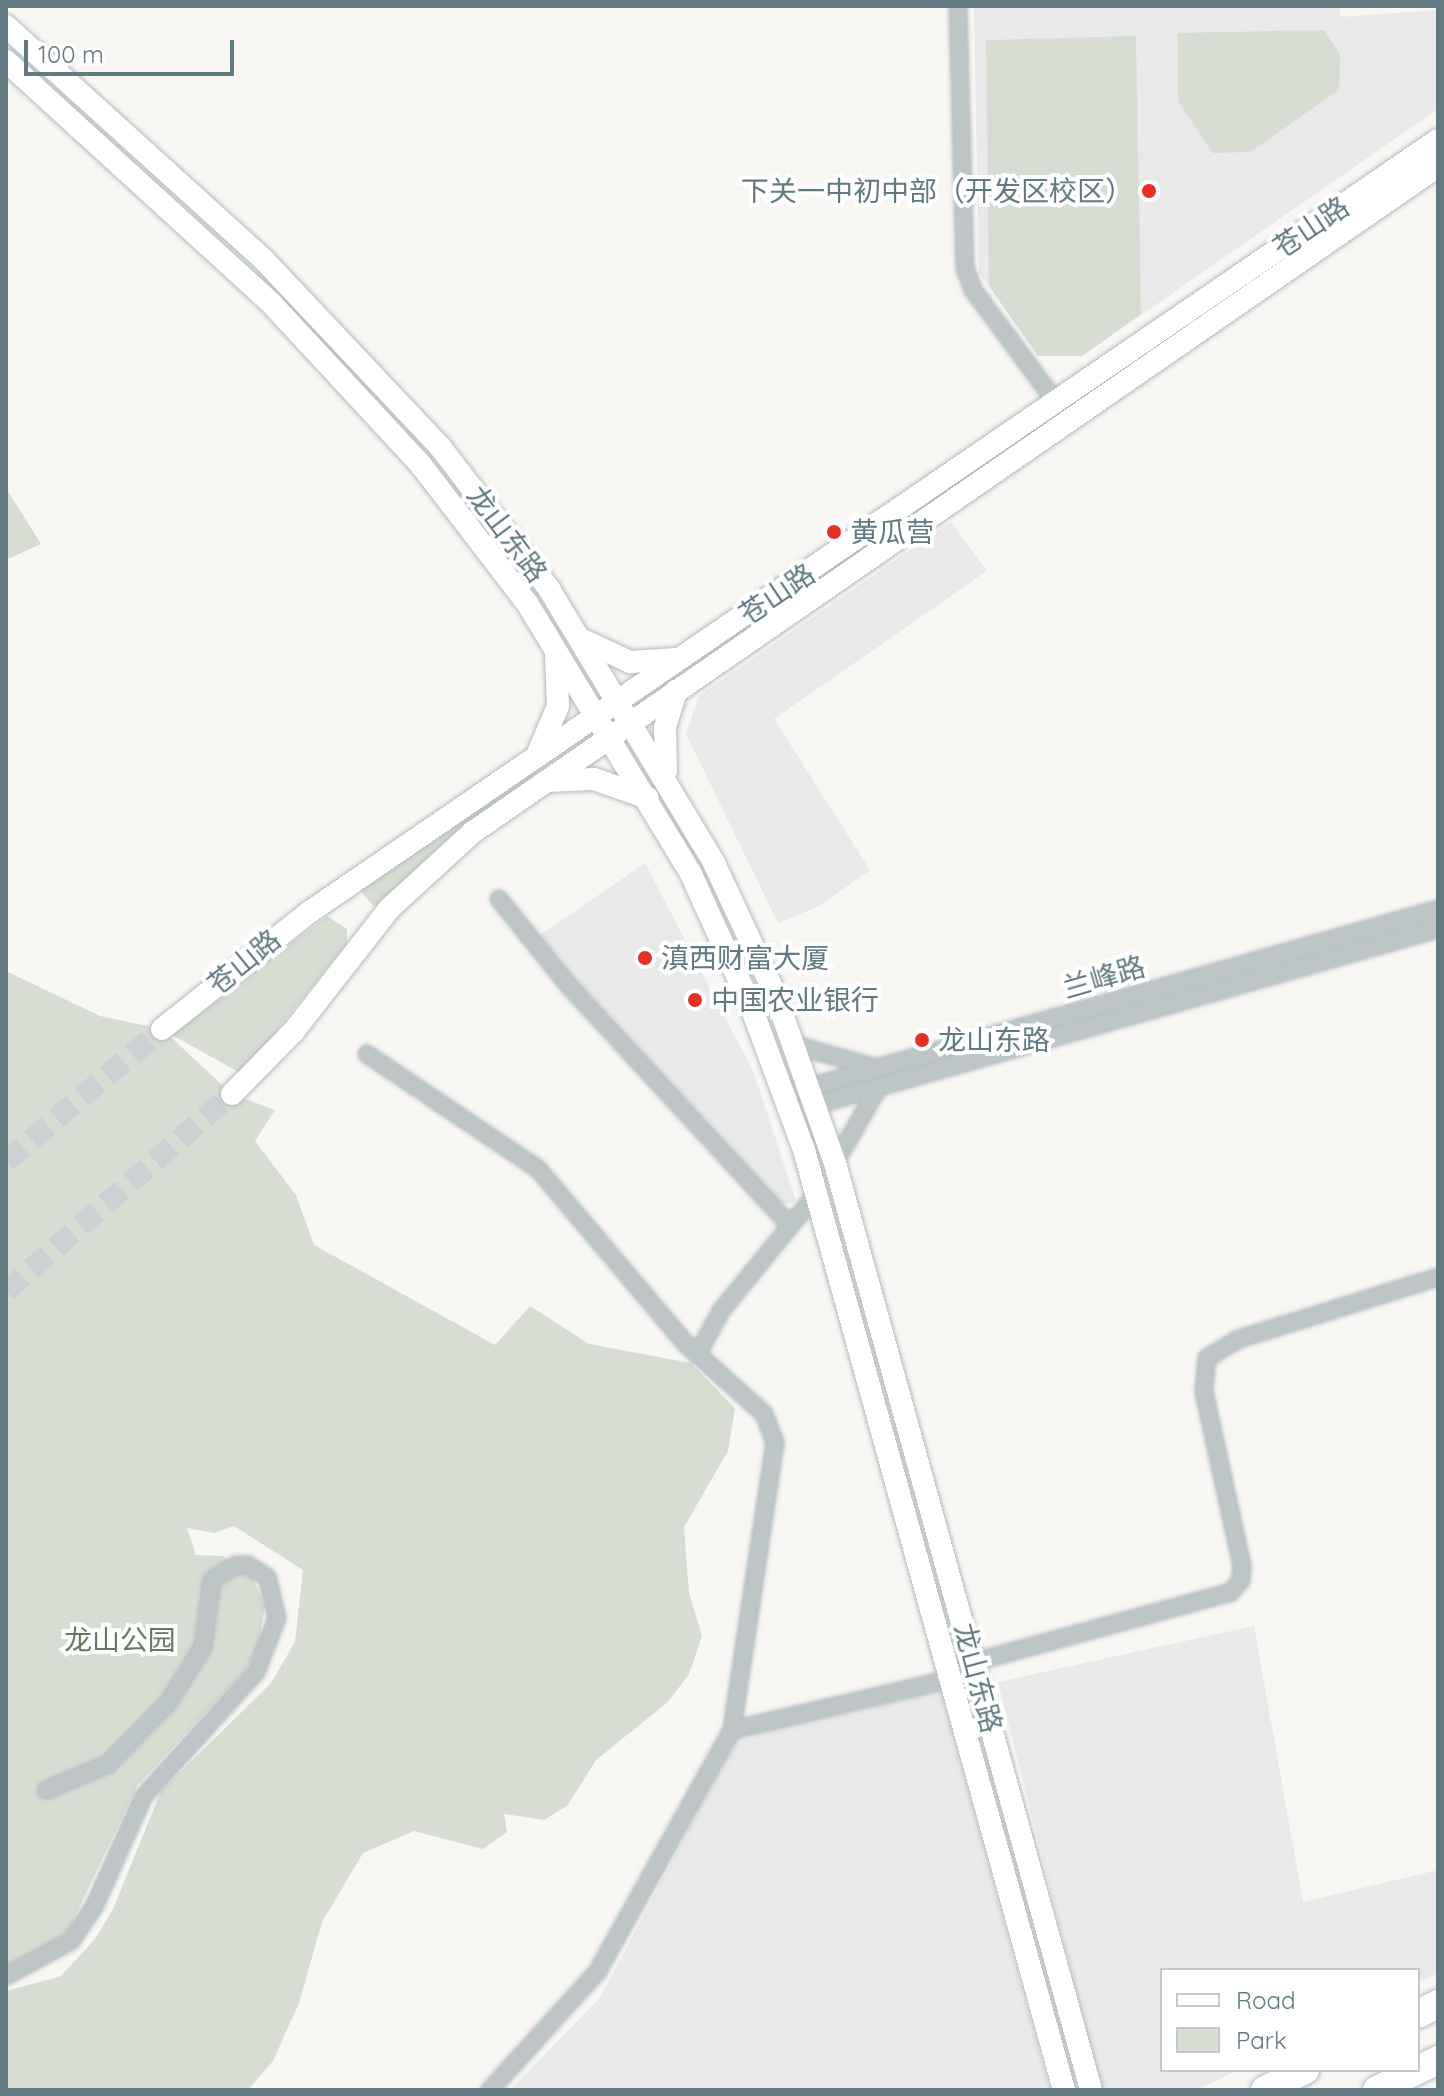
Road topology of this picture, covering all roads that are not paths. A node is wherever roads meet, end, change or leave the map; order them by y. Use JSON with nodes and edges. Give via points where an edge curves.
{"nodes":[{"id":1,"x":958,"y":6,"type":"edge"},
{"id":2,"x":6,"y":26,"type":"edge"},
{"id":3,"x":6,"y":61,"type":"edge"},
{"id":4,"x":1438,"y":140,"type":"edge"},
{"id":5,"x":1438,"y":166,"type":"edge"},
{"id":6,"x":1056,"y":402,"type":"junction"},
{"id":7,"x":579,"y":636,"type":"junction"},
{"id":8,"x":552,"y":643,"type":"junction"},
{"id":9,"x":689,"y":654,"type":"junction"},
{"id":10,"x":676,"y":691,"type":"junction"},
{"id":11,"x":620,"y":701,"type":"junction"},
{"id":12,"x":598,"y":715,"type":"junction"},
{"id":13,"x":632,"y":721,"type":"junction"},
{"id":14,"x":611,"y":736,"type":"junction"},
{"id":15,"x":532,"y":760,"type":"junction"},
{"id":16,"x":668,"y":780,"type":"junction"},
{"id":17,"x":542,"y":782,"type":"junction"},
{"id":18,"x":648,"y":798,"type":"junction"},
{"id":19,"x":499,"y":899,"type":"dead end"},
{"id":20,"x":1438,"y":909,"type":"edge"},
{"id":21,"x":1438,"y":929,"type":"edge"},
{"id":22,"x":162,"y":1029,"type":"tunnel mouth"},
{"id":23,"x":795,"y":1045,"type":"junction"},
{"id":24,"x":367,"y":1054,"type":"dead end"},
{"id":25,"x":877,"y":1068,"type":"junction"},
{"id":26,"x":878,"y":1088,"type":"junction"},
{"id":27,"x":232,"y":1094,"type":"tunnel mouth"},
{"id":28,"x":813,"y":1096,"type":"junction"},
{"id":29,"x":788,"y":1103,"type":"junction"},
{"id":30,"x":835,"y":1163,"type":"junction"},
{"id":31,"x":817,"y":1193,"type":"junction"},
{"id":32,"x":789,"y":1224,"type":"junction"},
{"id":33,"x":1438,"y":1277,"type":"edge"},
{"id":34,"x":697,"y":1355,"type":"junction"},
{"id":35,"x":974,"y":1662,"type":"junction"},
{"id":36,"x":951,"y":1679,"type":"junction"},
{"id":37,"x":732,"y":1730,"type":"junction"},
{"id":38,"x":46,"y":1790,"type":"dead end"},
{"id":39,"x":6,"y":1976,"type":"edge"},
{"id":40,"x":1438,"y":2004,"type":"edge"},
{"id":41,"x":1420,"y":2013,"type":"edge"},
{"id":42,"x":1438,"y":2060,"type":"edge"},
{"id":43,"x":1420,"y":2069,"type":"edge"},
{"id":44,"x":1301,"y":2072,"type":"edge"},
{"id":45,"x":1414,"y":2072,"type":"edge"},
{"id":46,"x":490,"y":2090,"type":"edge"},
{"id":47,"x":1064,"y":2090,"type":"edge"},
{"id":48,"x":1091,"y":2090,"type":"edge"},
{"id":49,"x":1265,"y":2090,"type":"edge"},
{"id":50,"x":1377,"y":2090,"type":"edge"}],
"edges":[{"from":1,"to":6,"type":"street","via":[[965,268],[973,290]]},
{"from":2,"to":7,"type":"main road","name":"龙山东路","via":[[264,260],[361,358],[475,489]]},
{"from":3,"to":8,"type":"main road","name":"龙山东路","via":[[237,271],[335,368],[454,505]]},
{"from":4,"to":6,"type":"main road","name":"苍山路"},
{"from":5,"to":10,"type":"main road","name":"苍山路"},
{"from":6,"to":9,"type":"main road","name":"苍山路"},
{"from":7,"to":9,"type":"main road","via":[[608,656],[630,662],[666,662]]},
{"from":7,"to":11,"type":"main road","name":"龙山东路"},
{"from":8,"to":12,"type":"main road","name":"龙山东路"},
{"from":8,"to":15,"type":"main road","via":[[559,674],[558,706]]},
{"from":9,"to":11,"type":"main road","name":"苍山路"},
{"from":10,"to":13,"type":"main road","name":"苍山路"},
{"from":10,"to":16,"type":"main road","via":[[664,740]]},
{"from":11,"to":12,"type":"main road","name":"苍山路"},
{"from":11,"to":13,"type":"main road","name":"龙山东路"},
{"from":12,"to":14,"type":"main road","name":"龙山东路"},
{"from":12,"to":15,"type":"main road","name":"苍山路"},
{"from":13,"to":14,"type":"main road","name":"苍山路"},
{"from":13,"to":16,"type":"main road","name":"龙山东路"},
{"from":14,"to":17,"type":"main road","name":"苍山路"},
{"from":14,"to":18,"type":"main road","name":"龙山东路"},
{"from":15,"to":22,"type":"main road","name":"苍山路","via":[[302,917]]},
{"from":16,"to":23,"type":"main road","name":"龙山东路","via":[[733,901]]},
{"from":17,"to":18,"type":"main road","via":[[594,779]]},
{"from":17,"to":27,"type":"main road","name":"苍山路","via":[[473,832],[411,887],[280,1047]]},
{"from":18,"to":29,"type":"main road","name":"龙山东路","via":[[715,924]]},
{"from":19,"to":32,"type":"street","via":[[569,986]]},
{"from":20,"to":25,"type":"street","name":"兰峰路"},
{"from":21,"to":26,"type":"street","name":"兰峰路"},
{"from":23,"to":25,"type":"street"},
{"from":23,"to":28,"type":"main road","name":"龙山东路"},
{"from":24,"to":34,"type":"street","via":[[538,1169]]},
{"from":25,"to":28,"type":"street","name":"兰峰路"},
{"from":26,"to":28,"type":"street","name":"兰峰路"},
{"from":26,"to":30,"type":"street"},
{"from":28,"to":29,"type":"street","name":"兰峰路"},
{"from":28,"to":30,"type":"main road","name":"龙山东路"},
{"from":29,"to":31,"type":"main road","name":"龙山东路"},
{"from":30,"to":35,"type":"main road","name":"龙山东路"},
{"from":31,"to":32,"type":"street"},
{"from":31,"to":36,"type":"main road","name":"龙山东路"},
{"from":32,"to":34,"type":"street","via":[[721,1311]]},
{"from":33,"to":35,"type":"street","via":[[1239,1339],[1207,1358],[1204,1391],[1241,1557],[1241,1580],[1235,1589]]},
{"from":34,"to":37,"type":"street","via":[[760,1409],[775,1442]]},
{"from":35,"to":36,"type":"street"},
{"from":35,"to":48,"type":"main road","name":"龙山东路"},
{"from":36,"to":37,"type":"street"},
{"from":36,"to":47,"type":"main road","name":"龙山东路"},
{"from":37,"to":46,"type":"street","via":[[598,1971]]},
{"from":38,"to":39,"type":"street","via":[[108,1764],[168,1703],[203,1647],[212,1580],[236,1565],[258,1569],[267,1577],[277,1618],[256,1672],[143,1797],[95,1905],[71,1941]]},
{"from":40,"to":41,"type":"highway"},
{"from":42,"to":43,"type":"highway"},
{"from":44,"to":49,"type":"highway"},
{"from":45,"to":50,"type":"highway"}]}
